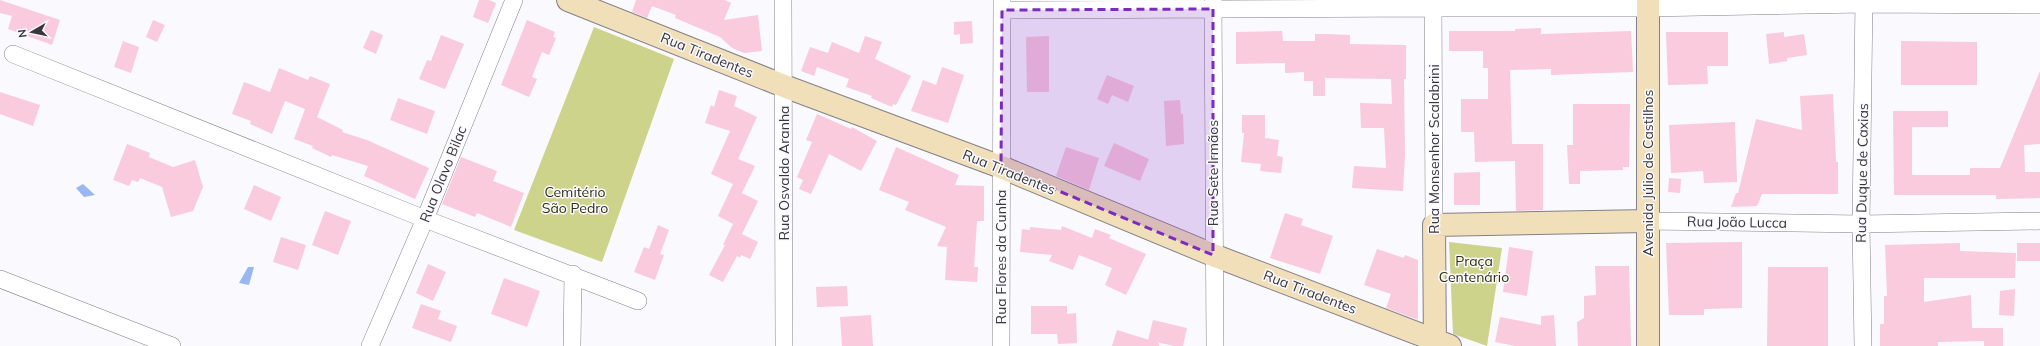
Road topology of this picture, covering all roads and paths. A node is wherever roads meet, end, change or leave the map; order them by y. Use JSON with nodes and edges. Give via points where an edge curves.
{"nodes":[{"id":1,"x":514,"y":0,"type":"edge"},
{"id":2,"x":568,"y":0,"type":"edge"},
{"id":3,"x":783,"y":0,"type":"edge"},
{"id":4,"x":1864,"y":2,"type":"edge"},
{"id":5,"x":1433,"y":4,"type":"edge"},
{"id":6,"x":1648,"y":4,"type":"edge"},
{"id":7,"x":1002,"y":5,"type":"edge"},
{"id":8,"x":1213,"y":5,"type":"edge"},
{"id":9,"x":2040,"y":5,"type":"edge"},
{"id":10,"x":13,"y":54,"type":"dead end"},
{"id":11,"x":784,"y":86,"type":"junction"},
{"id":12,"x":1001,"y":167,"type":"junction"},
{"id":13,"x":425,"y":219,"type":"junction"},
{"id":14,"x":1647,"y":221,"type":"junction"},
{"id":15,"x":2040,"y":221,"type":"edge"},
{"id":16,"x":1861,"y":224,"type":"junction"},
{"id":17,"x":1434,"y":225,"type":"junction"},
{"id":18,"x":1213,"y":255,"type":"junction"},
{"id":19,"x":573,"y":274,"type":"junction"},
{"id":20,"x":0,"y":280,"type":"edge"},
{"id":21,"x":638,"y":301,"type":"dead end"},
{"id":22,"x":1440,"y":344,"type":"edge"},
{"id":23,"x":172,"y":346,"type":"edge"},
{"id":24,"x":370,"y":346,"type":"edge"},
{"id":25,"x":572,"y":346,"type":"edge"},
{"id":26,"x":784,"y":346,"type":"edge"},
{"id":27,"x":1001,"y":346,"type":"edge"},
{"id":28,"x":1214,"y":346,"type":"edge"},
{"id":29,"x":1648,"y":346,"type":"edge"},
{"id":30,"x":1863,"y":346,"type":"edge"}],
"edges":[{"from":1,"to":13,"type":"street","name":"Rua Olavo Bilac"},
{"from":2,"to":11,"type":"street","name":"Rua Tiradentes"},
{"from":3,"to":11,"type":"street","name":"Rua Osvaldo Aranha"},
{"from":4,"to":6,"type":"street"},
{"from":4,"to":9,"type":"street"},
{"from":4,"to":16,"type":"street","name":"Rua Duque de Caxias"},
{"from":5,"to":6,"type":"street"},
{"from":5,"to":8,"type":"street"},
{"from":5,"to":17,"type":"street","name":"Rua Monsenhor Scalabrini"},
{"from":6,"to":14,"type":"street","name":"Avenida Júlio de Castilhos"},
{"from":7,"to":8,"type":"street"},
{"from":7,"to":12,"type":"street","name":"Rua Flores da Cunha"},
{"from":8,"to":18,"type":"street","name":"Rua Sete Irmãos"},
{"from":10,"to":13,"type":"street"},
{"from":11,"to":12,"type":"street","name":"Rua Tiradentes"},
{"from":11,"to":26,"type":"street","name":"Rua Osvaldo Aranha"},
{"from":12,"to":18,"type":"street","name":"Rua Tiradentes"},
{"from":12,"to":27,"type":"street","name":"Rua Flores da Cunha"},
{"from":13,"to":19,"type":"street"},
{"from":13,"to":24,"type":"street","name":"Rua Olavo Bilac"},
{"from":14,"to":16,"type":"street","name":"Rua João Lucca"},
{"from":14,"to":17,"type":"street","name":"Rua João Lucca"},
{"from":14,"to":29,"type":"street","name":"Avenida Júlio de Castilhos"},
{"from":15,"to":16,"type":"street","name":"Rua João Lucca"},
{"from":16,"to":30,"type":"street","name":"Rua Duque de Caxias"},
{"from":17,"to":22,"type":"street","name":"Rua Monsenhor Scalabrini"},
{"from":18,"to":22,"type":"street","name":"Rua Tiradentes"},
{"from":18,"to":28,"type":"street","name":"Rua Sete Irmãos"},
{"from":19,"to":21,"type":"street"},
{"from":19,"to":25,"type":"street"},
{"from":20,"to":23,"type":"street"}]}
